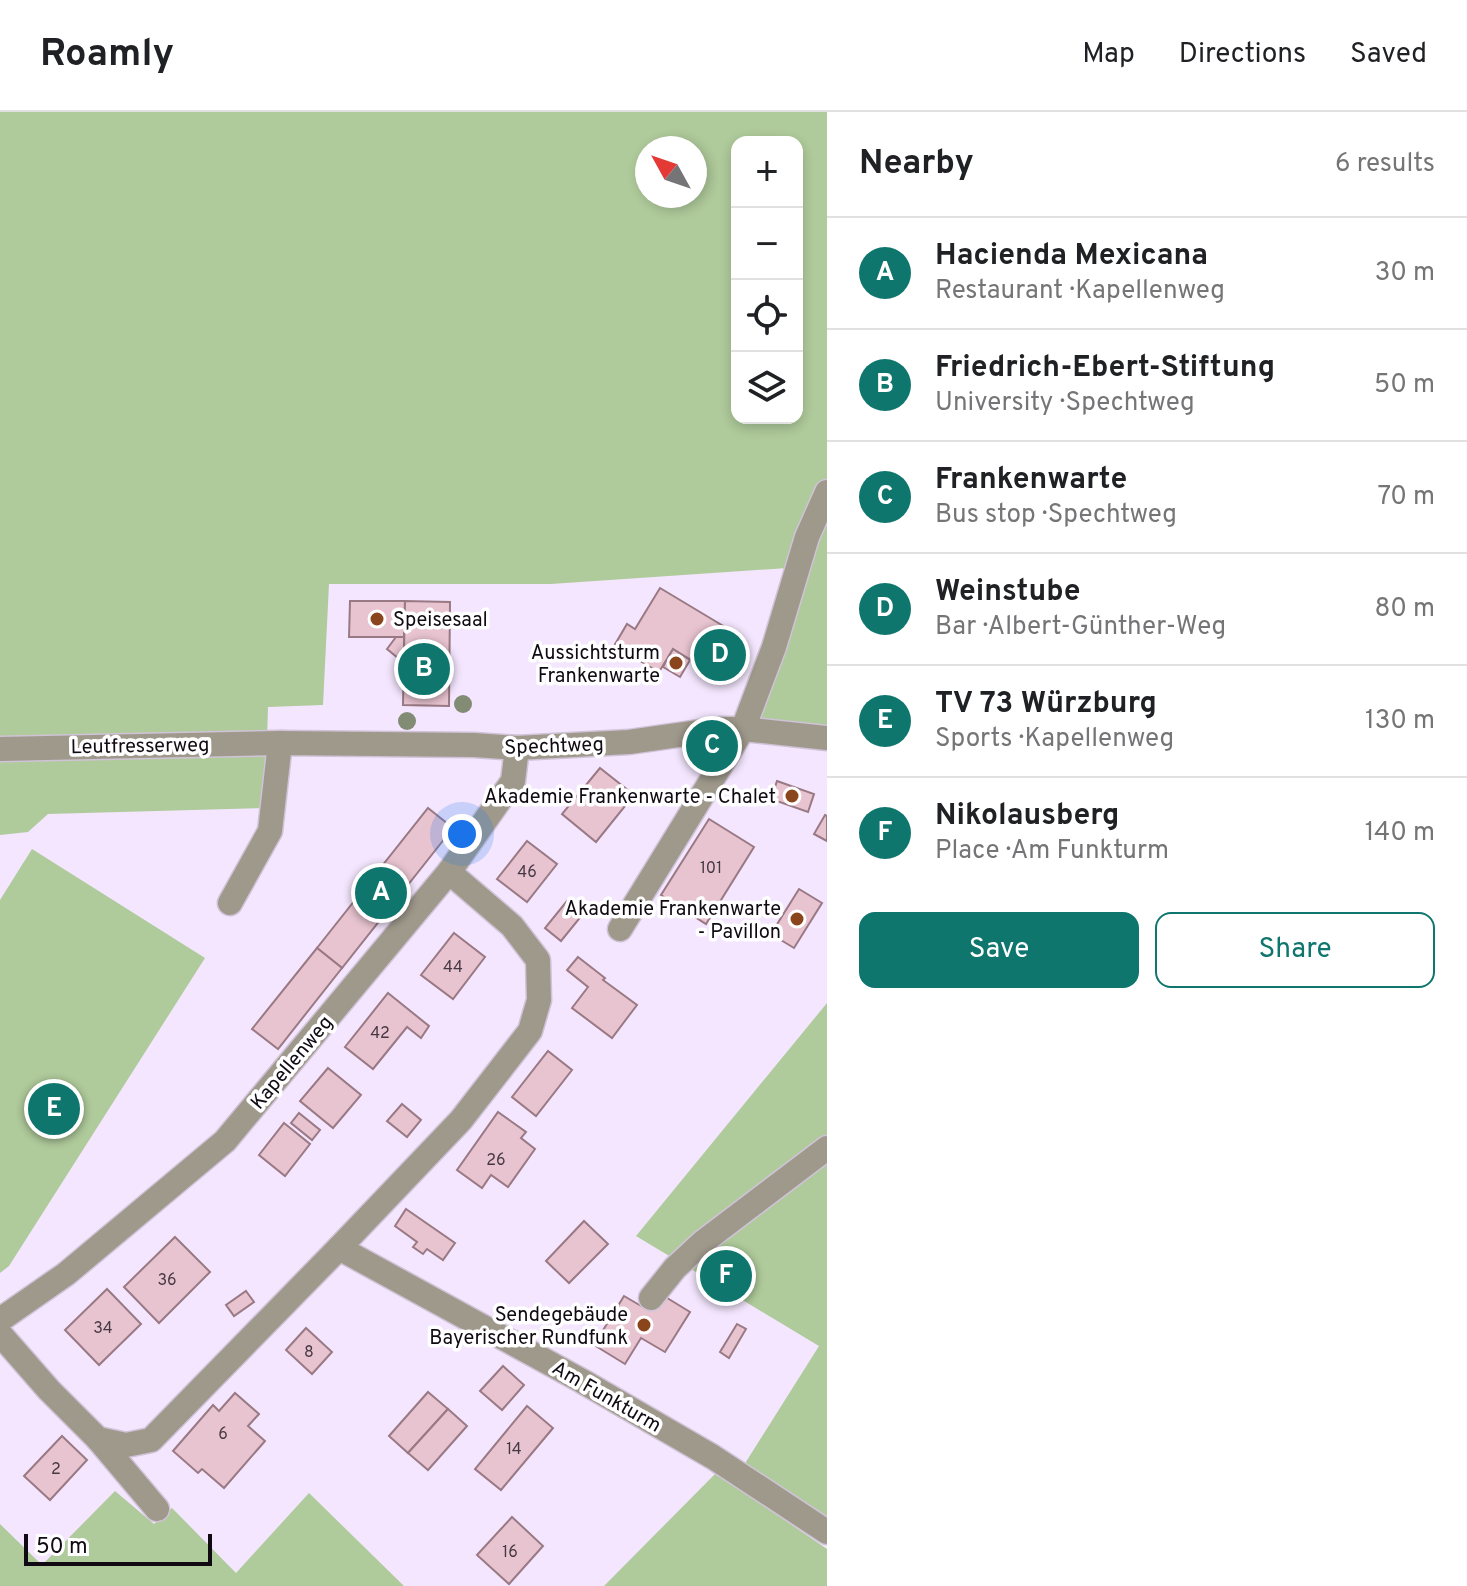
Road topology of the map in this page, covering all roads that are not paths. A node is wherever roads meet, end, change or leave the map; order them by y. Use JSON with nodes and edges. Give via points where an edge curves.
{"nodes":[{"id":1,"x":827,"y":492,"type":"edge"},
{"id":2,"x":743,"y":729,"type":"junction"},
{"id":3,"x":827,"y":738,"type":"edge"},
{"id":4,"x":280,"y":743,"type":"junction"},
{"id":5,"x":517,"y":748,"type":"junction"},
{"id":6,"x":0,"y":749,"type":"edge"},
{"id":7,"x":449,"y":872,"type":"junction"},
{"id":8,"x":230,"y":903,"type":"dead end"},
{"id":9,"x":620,"y":929,"type":"dead end"},
{"id":10,"x":827,"y":1148,"type":"edge"},
{"id":11,"x":339,"y":1248,"type":"junction"},
{"id":12,"x":651,"y":1298,"type":"dead end"},
{"id":13,"x":0,"y":1320,"type":"edge"},
{"id":14,"x":0,"y":1334,"type":"edge"},
{"id":15,"x":98,"y":1439,"type":"junction"},
{"id":16,"x":157,"y":1509,"type":"dead end"},
{"id":17,"x":827,"y":1532,"type":"edge"}],
"edges":[{"from":1,"to":2,"type":"street"},
{"from":2,"to":3,"type":"street","name":"Spechtweg"},
{"from":2,"to":5,"type":"street","name":"Spechtweg"},
{"from":2,"to":9,"type":"street"},
{"from":4,"to":5,"type":"street","name":"Spechtweg"},
{"from":4,"to":6,"type":"street","name":"Leutfresserweg"},
{"from":4,"to":8,"type":"street","via":[[270,831]]},
{"from":5,"to":7,"type":"street","name":"Kapellenweg","via":[[513,781]]},
{"from":7,"to":11,"type":"street","via":[[512,926],[538,960],[539,1000],[530,1031],[461,1120]]},
{"from":7,"to":13,"type":"street","name":"Kapellenweg","via":[[225,1141],[66,1274]]},
{"from":10,"to":12,"type":"street","via":[[703,1242]]},
{"from":11,"to":15,"type":"street","via":[[151,1440],[126,1445]]},
{"from":11,"to":17,"type":"street","name":"Am Funkturm","via":[[713,1457]]},
{"from":14,"to":15,"type":"street"},
{"from":15,"to":16,"type":"street"}]}
